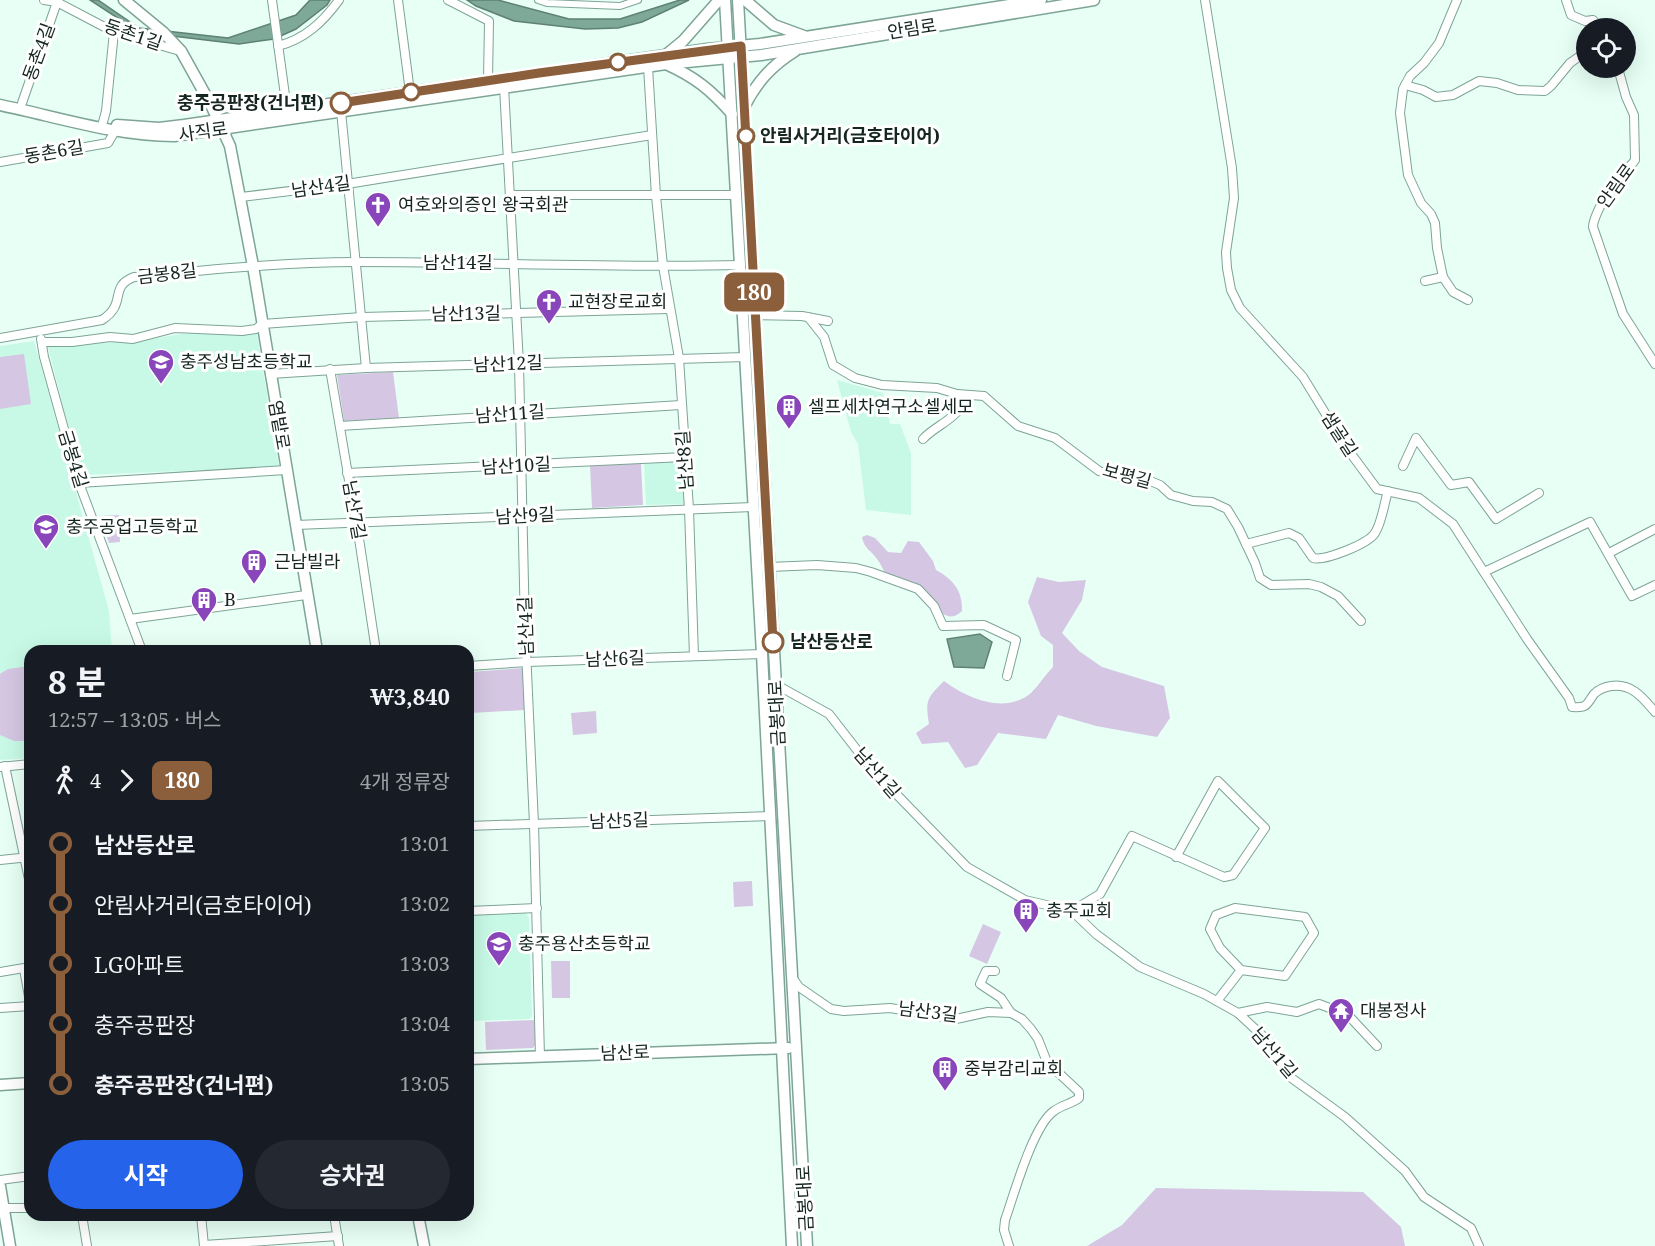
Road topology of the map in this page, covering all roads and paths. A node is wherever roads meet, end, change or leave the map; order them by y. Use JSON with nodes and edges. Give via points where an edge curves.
{"nodes":[{"id":1,"x":44,"y":0,"type":"edge"},
{"id":2,"x":124,"y":0,"type":"edge"},
{"id":3,"x":272,"y":0,"type":"edge"},
{"id":4,"x":339,"y":0,"type":"edge"},
{"id":5,"x":398,"y":0,"type":"edge"},
{"id":6,"x":448,"y":0,"type":"edge"},
{"id":7,"x":538,"y":0,"type":"edge"},
{"id":8,"x":638,"y":0,"type":"edge"},
{"id":9,"x":719,"y":0,"type":"edge"},
{"id":10,"x":724,"y":0,"type":"edge"},
{"id":11,"x":738,"y":0,"type":"edge"},
{"id":12,"x":745,"y":0,"type":"edge"},
{"id":13,"x":1041,"y":0,"type":"edge"},
{"id":14,"x":1094,"y":0,"type":"edge"},
{"id":15,"x":1205,"y":0,"type":"edge"},
{"id":16,"x":1457,"y":0,"type":"edge"},
{"id":17,"x":1566,"y":0,"type":"edge"},
{"id":18,"x":55,"y":1,"type":"edge"},
{"id":19,"x":1578,"y":18,"type":"edge"},
{"id":20,"x":114,"y":32,"type":"junction"},
{"id":21,"x":802,"y":42,"type":"junction"},
{"id":22,"x":278,"y":46,"type":"junction"},
{"id":23,"x":181,"y":51,"type":"junction"},
{"id":24,"x":741,"y":52,"type":"junction"},
{"id":25,"x":728,"y":53,"type":"junction"},
{"id":26,"x":1576,"y":59,"type":"edge"},
{"id":27,"x":666,"y":60,"type":"junction"},
{"id":28,"x":648,"y":66,"type":"junction"},
{"id":29,"x":1621,"y":78,"type":"edge"},
{"id":30,"x":488,"y":80,"type":"junction"},
{"id":31,"x":504,"y":82,"type":"junction"},
{"id":32,"x":1405,"y":85,"type":"junction"},
{"id":33,"x":410,"y":92,"type":"junction"},
{"id":34,"x":0,"y":98,"type":"edge"},
{"id":35,"x":22,"y":103,"type":"junction"},
{"id":36,"x":0,"y":105,"type":"edge"},
{"id":37,"x":744,"y":108,"type":"junction"},
{"id":38,"x":287,"y":110,"type":"junction"},
{"id":39,"x":341,"y":111,"type":"junction"},
{"id":40,"x":732,"y":114,"type":"junction"},
{"id":41,"x":103,"y":122,"type":"junction"},
{"id":42,"x":221,"y":125,"type":"junction"},
{"id":43,"x":115,"y":131,"type":"junction"},
{"id":44,"x":652,"y":135,"type":"junction"},
{"id":45,"x":508,"y":158,"type":"junction"},
{"id":46,"x":0,"y":162,"type":"edge"},
{"id":47,"x":347,"y":184,"type":"junction"},
{"id":48,"x":511,"y":195,"type":"junction"},
{"id":49,"x":737,"y":195,"type":"junction"},
{"id":50,"x":656,"y":196,"type":"junction"},
{"id":51,"x":241,"y":197,"type":"junction"},
{"id":52,"x":355,"y":262,"type":"junction"},
{"id":53,"x":514,"y":263,"type":"junction"},
{"id":54,"x":740,"y":265,"type":"junction"},
{"id":55,"x":253,"y":266,"type":"junction"},
{"id":56,"x":663,"y":266,"type":"junction"},
{"id":57,"x":1443,"y":277,"type":"junction"},
{"id":58,"x":1425,"y":281,"type":"dead end"},
{"id":59,"x":1468,"y":300,"type":"dead end"},
{"id":60,"x":669,"y":309,"type":"junction"},
{"id":61,"x":516,"y":313,"type":"junction"},
{"id":62,"x":755,"y":315,"type":"junction"},
{"id":63,"x":362,"y":317,"type":"junction"},
{"id":64,"x":808,"y":317,"type":"junction"},
{"id":65,"x":828,"y":321,"type":"dead end"},
{"id":66,"x":262,"y":324,"type":"junction"},
{"id":67,"x":40,"y":332,"type":"junction"},
{"id":68,"x":0,"y":338,"type":"edge"},
{"id":69,"x":42,"y":342,"type":"junction"},
{"id":70,"x":745,"y":357,"type":"junction"},
{"id":71,"x":679,"y":358,"type":"junction"},
{"id":72,"x":519,"y":364,"type":"junction"},
{"id":73,"x":1655,"y":364,"type":"edge"},
{"id":74,"x":366,"y":368,"type":"junction"},
{"id":75,"x":330,"y":369,"type":"junction"},
{"id":76,"x":270,"y":374,"type":"junction"},
{"id":77,"x":957,"y":394,"type":"junction"},
{"id":78,"x":681,"y":405,"type":"junction"},
{"id":79,"x":521,"y":414,"type":"junction"},
{"id":80,"x":340,"y":426,"type":"junction"},
{"id":81,"x":923,"y":439,"type":"dead end"},
{"id":82,"x":684,"y":457,"type":"junction"},
{"id":83,"x":523,"y":466,"type":"junction"},
{"id":84,"x":1403,"y":466,"type":"dead end"},
{"id":85,"x":286,"y":470,"type":"junction"},
{"id":86,"x":348,"y":473,"type":"junction"},
{"id":87,"x":79,"y":483,"type":"junction"},
{"id":88,"x":1388,"y":491,"type":"junction"},
{"id":89,"x":1539,"y":493,"type":"dead end"},
{"id":90,"x":753,"y":507,"type":"junction"},
{"id":91,"x":689,"y":509,"type":"junction"},
{"id":92,"x":523,"y":516,"type":"junction"},
{"id":93,"x":356,"y":524,"type":"junction"},
{"id":94,"x":296,"y":525,"type":"junction"},
{"id":95,"x":1655,"y":529,"type":"edge"},
{"id":96,"x":1246,"y":544,"type":"junction"},
{"id":97,"x":1609,"y":554,"type":"junction"},
{"id":98,"x":769,"y":567,"type":"junction"},
{"id":99,"x":1484,"y":572,"type":"junction"},
{"id":100,"x":1655,"y":585,"type":"edge"},
{"id":101,"x":306,"y":595,"type":"junction"},
{"id":102,"x":130,"y":619,"type":"junction"},
{"id":103,"x":1361,"y":621,"type":"dead end"},
{"id":104,"x":140,"y":645,"type":"edge"},
{"id":105,"x":316,"y":645,"type":"edge"},
{"id":106,"x":375,"y":645,"type":"edge"},
{"id":107,"x":762,"y":654,"type":"junction"},
{"id":108,"x":694,"y":656,"type":"junction"},
{"id":109,"x":527,"y":662,"type":"junction"},
{"id":110,"x":474,"y":666,"type":"edge"},
{"id":111,"x":1007,"y":676,"type":"dead end"},
{"id":112,"x":775,"y":684,"type":"junction"},
{"id":113,"x":1655,"y":712,"type":"edge"},
{"id":114,"x":24,"y":765,"type":"edge"},
{"id":115,"x":3,"y":767,"type":"edge"},
{"id":116,"x":770,"y":816,"type":"junction"},
{"id":117,"x":534,"y":824,"type":"junction"},
{"id":118,"x":474,"y":826,"type":"edge"},
{"id":119,"x":24,"y":846,"type":"edge"},
{"id":120,"x":24,"y":857,"type":"edge"},
{"id":121,"x":1176,"y":857,"type":"junction"},
{"id":122,"x":0,"y":860,"type":"edge"},
{"id":123,"x":537,"y":908,"type":"junction"},
{"id":124,"x":1072,"y":911,"type":"junction"},
{"id":125,"x":474,"y":912,"type":"edge"},
{"id":126,"x":24,"y":968,"type":"edge"},
{"id":127,"x":1241,"y":970,"type":"junction"},
{"id":128,"x":995,"y":971,"type":"dead end"},
{"id":129,"x":0,"y":972,"type":"edge"},
{"id":130,"x":791,"y":977,"type":"junction"},
{"id":131,"x":1217,"y":1001,"type":"junction"},
{"id":132,"x":24,"y":1006,"type":"edge"},
{"id":133,"x":0,"y":1008,"type":"edge"},
{"id":134,"x":1011,"y":1013,"type":"junction"},
{"id":135,"x":1238,"y":1013,"type":"junction"},
{"id":136,"x":1377,"y":1046,"type":"dead end"},
{"id":137,"x":795,"y":1047,"type":"junction"},
{"id":138,"x":781,"y":1048,"type":"junction"},
{"id":139,"x":540,"y":1057,"type":"junction"},
{"id":140,"x":474,"y":1059,"type":"edge"},
{"id":141,"x":24,"y":1083,"type":"edge"},
{"id":142,"x":0,"y":1084,"type":"edge"},
{"id":143,"x":24,"y":1177,"type":"edge"},
{"id":144,"x":0,"y":1180,"type":"edge"},
{"id":145,"x":0,"y":1186,"type":"edge"},
{"id":146,"x":4,"y":1208,"type":"junction"},
{"id":147,"x":24,"y":1208,"type":"edge"},
{"id":148,"x":83,"y":1221,"type":"edge"},
{"id":149,"x":202,"y":1221,"type":"edge"},
{"id":150,"x":335,"y":1221,"type":"edge"},
{"id":151,"x":419,"y":1221,"type":"edge"},
{"id":152,"x":338,"y":1236,"type":"junction"},
{"id":153,"x":204,"y":1245,"type":"edge"},
{"id":154,"x":10,"y":1246,"type":"edge"},
{"id":155,"x":87,"y":1246,"type":"edge"},
{"id":156,"x":339,"y":1246,"type":"edge"},
{"id":157,"x":424,"y":1246,"type":"edge"},
{"id":158,"x":792,"y":1246,"type":"edge"},
{"id":159,"x":807,"y":1246,"type":"edge"},
{"id":160,"x":1009,"y":1246,"type":"edge"},
{"id":161,"x":1479,"y":1246,"type":"edge"}],
"edges":[{"from":1,"to":18,"type":"street","name":"동촌1길"},
{"from":2,"to":23,"type":"street","name":"염밭로"},
{"from":3,"to":22,"type":"street"},
{"from":4,"to":22,"type":"street","via":[[314,29]]},
{"from":5,"to":33,"type":"street"},
{"from":6,"to":30,"type":"street","via":[[489,21]]},
{"from":7,"to":8,"type":"street","via":[[620,6]]},
{"from":9,"to":27,"type":"street"},
{"from":10,"to":25,"type":"street","name":"금봉대로"},
{"from":11,"to":24,"type":"street","name":"금봉대로"},
{"from":12,"to":21,"type":"street"},
{"from":13,"to":21,"type":"street","name":"안림로"},
{"from":14,"to":21,"type":"street","name":"안림로"},
{"from":15,"to":88,"type":"street","name":"샘골길","via":[[1232,168],[1234,198],[1226,252],[1231,290],[1240,308],[1303,377],[1377,489]]},
{"from":16,"to":32,"type":"street","via":[[1440,43]]},
{"from":17,"to":19,"type":"street","via":[[1567,9]]},
{"from":18,"to":20,"type":"street","name":"동촌1길"},
{"from":18,"to":35,"type":"street","name":"동촌4길"},
{"from":20,"to":23,"type":"street","name":"동촌1길"},
{"from":20,"to":41,"type":"street"},
{"from":21,"to":24,"type":"street","name":"안림로"},
{"from":21,"to":37,"type":"street","via":[[756,85]]},
{"from":22,"to":38,"type":"street"},
{"from":23,"to":42,"type":"street","name":"염밭로"},
{"from":24,"to":25,"type":"street","name":"안림로"},
{"from":24,"to":37,"type":"street","name":"금봉대로"},
{"from":25,"to":27,"type":"street","name":"사직로"},
{"from":25,"to":40,"type":"street","name":"금봉대로"},
{"from":26,"to":32,"type":"street","via":[[1545,91],[1518,90],[1479,81],[1453,95],[1436,97]]},
{"from":27,"to":28,"type":"street","name":"사직로"},
{"from":27,"to":31,"type":"street","name":"사직로"},
{"from":27,"to":40,"type":"street","via":[[691,75]]},
{"from":28,"to":31,"type":"street","name":"사직로"},
{"from":28,"to":44,"type":"street"},
{"from":29,"to":73,"type":"street","name":"안림로","via":[[1634,115],[1635,160],[1619,176],[1599,208],[1593,227],[1623,314]]},
{"from":30,"to":31,"type":"street","name":"사직로"},
{"from":30,"to":33,"type":"street","name":"사직로"},
{"from":31,"to":39,"type":"street","name":"사직로"},
{"from":31,"to":45,"type":"street","name":"남산4길"},
{"from":32,"to":57,"type":"street","via":[[1400,113],[1408,176],[1435,224]]},
{"from":33,"to":38,"type":"street","name":"사직로"},
{"from":34,"to":35,"type":"street","name":"사직로"},
{"from":35,"to":41,"type":"street","name":"사직로"},
{"from":36,"to":43,"type":"street","name":"사직로"},
{"from":37,"to":62,"type":"street","name":"금봉대로"},
{"from":38,"to":42,"type":"street","name":"사직로"},
{"from":39,"to":42,"type":"street","name":"사직로"},
{"from":39,"to":47,"type":"street"},
{"from":40,"to":49,"type":"street","name":"금봉대로"},
{"from":41,"to":42,"type":"street","name":"사직로","via":[[159,128]]},
{"from":42,"to":43,"type":"street","name":"사직로","via":[[165,136]]},
{"from":42,"to":51,"type":"street","name":"염밭로","via":[[230,146]]},
{"from":43,"to":46,"type":"street","name":"동촌6길","via":[[108,143]]},
{"from":44,"to":45,"type":"street","name":"남산4길"},
{"from":44,"to":50,"type":"street"},
{"from":45,"to":47,"type":"street","name":"남산4길"},
{"from":45,"to":48,"type":"street","name":"남산4길"},
{"from":47,"to":51,"type":"street","name":"남산4길"},
{"from":47,"to":52,"type":"street"},
{"from":48,"to":50,"type":"street"},
{"from":48,"to":53,"type":"street","name":"남산4길"},
{"from":49,"to":50,"type":"street"},
{"from":49,"to":54,"type":"street","name":"금봉대로"},
{"from":50,"to":56,"type":"street"},
{"from":51,"to":55,"type":"street","name":"염밭로"},
{"from":52,"to":53,"type":"street","name":"남산14길"},
{"from":52,"to":55,"type":"street","name":"남산14길"},
{"from":52,"to":63,"type":"street"},
{"from":53,"to":56,"type":"street","name":"남산14길"},
{"from":53,"to":61,"type":"street","name":"남산4길"},
{"from":54,"to":56,"type":"street","name":"남산14길"},
{"from":54,"to":70,"type":"street","name":"금봉대로"},
{"from":55,"to":66,"type":"street","name":"염밭로"},
{"from":55,"to":67,"type":"street","name":"금봉8길","via":[[134,277],[120,286],[118,303],[102,320]]},
{"from":56,"to":60,"type":"street","name":"남산8길"},
{"from":57,"to":58,"type":"street"},
{"from":57,"to":59,"type":"street","via":[[1453,292]]},
{"from":60,"to":61,"type":"street","name":"남산13길"},
{"from":60,"to":71,"type":"street","name":"남산8길"},
{"from":61,"to":63,"type":"street","name":"남산13길"},
{"from":61,"to":72,"type":"street","name":"남산4길"},
{"from":62,"to":64,"type":"street"},
{"from":62,"to":98,"type":"street","name":"금봉대로"},
{"from":63,"to":66,"type":"street","name":"남산13길"},
{"from":63,"to":74,"type":"street"},
{"from":64,"to":65,"type":"street"},
{"from":64,"to":77,"type":"street","name":"보평길","via":[[825,337],[833,365],[855,378]]},
{"from":66,"to":69,"type":"street","name":"남산13길","via":[[242,331],[175,328],[134,339]]},
{"from":66,"to":76,"type":"street","name":"염밭로"},
{"from":67,"to":68,"type":"street","name":"금봉8길"},
{"from":67,"to":69,"type":"street","name":"금봉4길"},
{"from":69,"to":87,"type":"street","name":"금봉4길"},
{"from":70,"to":71,"type":"street","name":"남산12길"},
{"from":70,"to":90,"type":"street","name":"금봉대로"},
{"from":71,"to":72,"type":"street","name":"남산12길"},
{"from":71,"to":78,"type":"street","name":"남산8길"},
{"from":72,"to":74,"type":"street","name":"남산12길"},
{"from":72,"to":79,"type":"street","name":"남산4길"},
{"from":74,"to":75,"type":"street","name":"남산12길"},
{"from":75,"to":76,"type":"street","name":"남산12길"},
{"from":75,"to":80,"type":"street","name":"남산7길"},
{"from":76,"to":85,"type":"street","name":"염밭로"},
{"from":77,"to":81,"type":"street","via":[[957,412]]},
{"from":77,"to":96,"type":"street","name":"보평길","via":[[984,396],[1018,426],[1055,438],[1099,471],[1148,480],[1171,495],[1212,502],[1227,509]]},
{"from":78,"to":79,"type":"street","name":"남산11길"},
{"from":78,"to":82,"type":"street","name":"남산8길"},
{"from":79,"to":80,"type":"street","name":"남산11길"},
{"from":79,"to":83,"type":"street","name":"남산4길"},
{"from":80,"to":86,"type":"street","name":"남산7길"},
{"from":82,"to":83,"type":"street","name":"남산10길"},
{"from":82,"to":91,"type":"street","name":"남산8길"},
{"from":83,"to":86,"type":"street","name":"남산10길"},
{"from":83,"to":92,"type":"street","name":"남산4길"},
{"from":84,"to":89,"type":"street","via":[[1416,438],[1450,485],[1469,482],[1496,519]]},
{"from":85,"to":87,"type":"street"},
{"from":85,"to":94,"type":"street","name":"염밭로"},
{"from":86,"to":93,"type":"street","name":"남산7길"},
{"from":87,"to":102,"type":"street","name":"금봉4길"},
{"from":88,"to":96,"type":"street","via":[[1375,533],[1336,554],[1313,558],[1299,538],[1289,533]]},
{"from":88,"to":99,"type":"street","name":"샘골길","via":[[1419,498],[1453,524]]},
{"from":90,"to":91,"type":"street","name":"남산9길"},
{"from":90,"to":107,"type":"street","name":"금봉대로"},
{"from":91,"to":92,"type":"street","name":"남산9길"},
{"from":91,"to":108,"type":"street","name":"남산8길"},
{"from":92,"to":93,"type":"street","name":"남산9길"},
{"from":92,"to":109,"type":"street","name":"남산4길"},
{"from":93,"to":94,"type":"street","name":"남산9길"},
{"from":93,"to":106,"type":"street","name":"남산7길"},
{"from":94,"to":101,"type":"street","name":"염밭로"},
{"from":95,"to":97,"type":"street"},
{"from":96,"to":103,"type":"street","name":"보평길","via":[[1260,578],[1271,585],[1321,587],[1338,596]]},
{"from":97,"to":99,"type":"street","via":[[1592,523],[1587,522]]},
{"from":97,"to":100,"type":"street","via":[[1632,596]]},
{"from":98,"to":111,"type":"street","via":[[856,568],[918,589],[934,606],[943,626],[984,625],[1016,640]]},
{"from":98,"to":112,"type":"street","name":"금봉대로"},
{"from":99,"to":113,"type":"street","name":"샘골길","via":[[1572,707],[1590,703],[1602,688],[1622,686],[1634,690]]},
{"from":101,"to":102,"type":"street"},
{"from":101,"to":105,"type":"street","name":"염밭로"},
{"from":102,"to":104,"type":"street","name":"금봉4길"},
{"from":107,"to":108,"type":"street","name":"남산6길"},
{"from":107,"to":116,"type":"street","name":"금봉대로"},
{"from":108,"to":109,"type":"street","name":"남산6길"},
{"from":109,"to":110,"type":"street","name":"남산6길"},
{"from":109,"to":117,"type":"street","name":"남산4길"},
{"from":112,"to":124,"type":"street","name":"남산1길","via":[[829,714],[871,768],[967,867],[1025,900]]},
{"from":112,"to":130,"type":"street","name":"금봉대로"},
{"from":114,"to":115,"type":"street"},
{"from":115,"to":119,"type":"street"},
{"from":116,"to":117,"type":"street","name":"남산5길"},
{"from":116,"to":138,"type":"street","name":"금봉대로"},
{"from":117,"to":118,"type":"street","name":"남산5길"},
{"from":117,"to":123,"type":"street","name":"남산4길"},
{"from":120,"to":122,"type":"street"},
{"from":121,"to":121,"type":"street","via":[[1224,877],[1233,875],[1265,828],[1218,781]]},
{"from":121,"to":124,"type":"street","via":[[1132,836],[1100,894]]},
{"from":123,"to":125,"type":"street"},
{"from":123,"to":139,"type":"street","name":"남산4길"},
{"from":124,"to":131,"type":"street","name":"남산1길","via":[[1140,967]]},
{"from":126,"to":129,"type":"street"},
{"from":127,"to":127,"type":"street","via":[[1220,948],[1210,929],[1216,915],[1234,908],[1305,917],[1314,933],[1285,976]]},
{"from":127,"to":131,"type":"street"},
{"from":128,"to":134,"type":"street","via":[[986,971],[980,984],[1001,998]]},
{"from":130,"to":134,"type":"street","name":"남산3길","via":[[831,1008],[844,1011],[890,1008],[956,1019],[988,1012]]},
{"from":130,"to":137,"type":"street","name":"금봉대로"},
{"from":131,"to":135,"type":"street","name":"남산1길"},
{"from":132,"to":133,"type":"street"},
{"from":134,"to":160,"type":"street","via":[[1022,1019],[1038,1039],[1047,1062],[1079,1092],[1079,1098],[1053,1111],[1040,1130],[1005,1220]]},
{"from":135,"to":136,"type":"street","via":[[1267,1007],[1297,1012],[1319,1004],[1348,1015]]},
{"from":135,"to":161,"type":"street","name":"남산1길","via":[[1267,1040],[1286,1074],[1345,1116],[1405,1171],[1424,1197],[1471,1227]]},
{"from":137,"to":138,"type":"street","name":"남산로"},
{"from":137,"to":159,"type":"street","name":"금봉대로"},
{"from":138,"to":139,"type":"street","name":"남산로"},
{"from":138,"to":158,"type":"street","name":"금봉대로"},
{"from":139,"to":140,"type":"street","name":"남산로"},
{"from":141,"to":142,"type":"street"},
{"from":143,"to":144,"type":"street"},
{"from":145,"to":146,"type":"street"},
{"from":146,"to":147,"type":"street"},
{"from":146,"to":154,"type":"street"},
{"from":148,"to":155,"type":"street"},
{"from":149,"to":153,"type":"street"},
{"from":150,"to":152,"type":"street"},
{"from":151,"to":157,"type":"street"},
{"from":152,"to":153,"type":"street"},
{"from":152,"to":156,"type":"street"}]}
